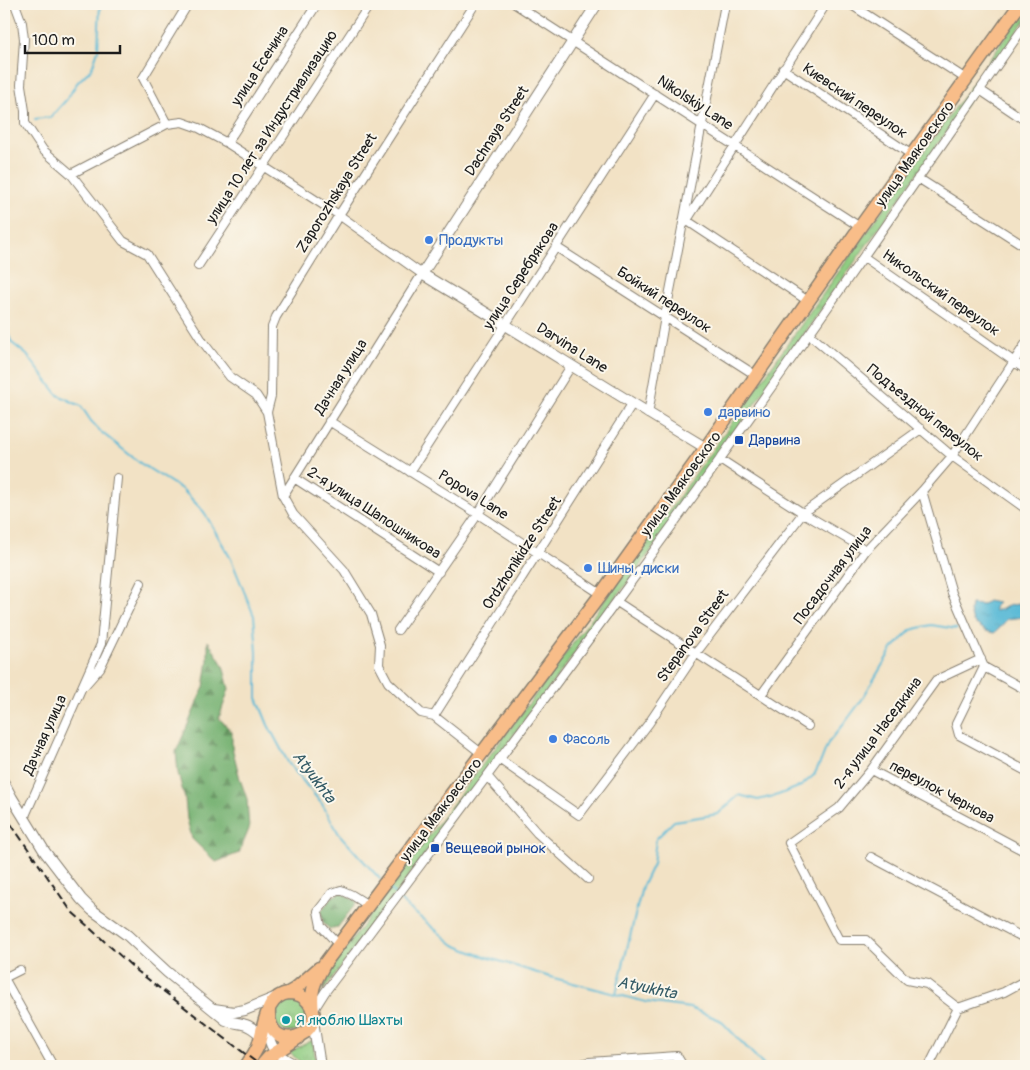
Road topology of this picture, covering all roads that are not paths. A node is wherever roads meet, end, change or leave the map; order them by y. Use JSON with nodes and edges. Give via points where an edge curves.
{"nodes":[{"id":1,"x":15,"y":4,"type":"edge"},
{"id":2,"x":188,"y":4,"type":"edge"},
{"id":3,"x":317,"y":4,"type":"edge"},
{"id":4,"x":370,"y":4,"type":"edge"},
{"id":5,"x":475,"y":4,"type":"edge"},
{"id":6,"x":515,"y":4,"type":"edge"},
{"id":7,"x":597,"y":4,"type":"edge"},
{"id":8,"x":725,"y":4,"type":"edge"},
{"id":9,"x":826,"y":4,"type":"edge"},
{"id":10,"x":850,"y":4,"type":"edge"},
{"id":11,"x":1017,"y":5,"type":"edge"},
{"id":12,"x":1026,"y":24,"type":"edge"},
{"id":13,"x":572,"y":41,"type":"junction"},
{"id":14,"x":784,"y":70,"type":"junction"},
{"id":15,"x":966,"y":79,"type":"junction"},
{"id":16,"x":980,"y":90,"type":"junction"},
{"id":17,"x":655,"y":94,"type":"junction"},
{"id":18,"x":1026,"y":121,"type":"edge"},
{"id":19,"x":167,"y":124,"type":"junction"},
{"id":20,"x":702,"y":124,"type":"junction"},
{"id":21,"x":227,"y":143,"type":"junction"},
{"id":22,"x":735,"y":145,"type":"junction"},
{"id":23,"x":912,"y":155,"type":"junction"},
{"id":24,"x":263,"y":166,"type":"junction"},
{"id":25,"x":71,"y":174,"type":"junction"},
{"id":26,"x":918,"y":178,"type":"junction"},
{"id":27,"x":339,"y":215,"type":"junction"},
{"id":28,"x":686,"y":220,"type":"junction"},
{"id":29,"x":860,"y":227,"type":"junction"},
{"id":30,"x":682,"y":228,"type":"junction"},
{"id":31,"x":556,"y":247,"type":"junction"},
{"id":32,"x":1026,"y":247,"type":"edge"},
{"id":33,"x":864,"y":256,"type":"junction"},
{"id":34,"x":198,"y":266,"type":"dead end"},
{"id":35,"x":422,"y":274,"type":"junction"},
{"id":36,"x":808,"y":301,"type":"junction"},
{"id":37,"x":665,"y":317,"type":"junction"},
{"id":38,"x":506,"y":325,"type":"junction"},
{"id":39,"x":809,"y":334,"type":"junction"},
{"id":40,"x":1026,"y":343,"type":"edge"},
{"id":41,"x":1014,"y":361,"type":"junction"},
{"id":42,"x":571,"y":366,"type":"junction"},
{"id":43,"x":1026,"y":370,"type":"edge"},
{"id":44,"x":757,"y":376,"type":"junction"},
{"id":45,"x":632,"y":404,"type":"junction"},
{"id":46,"x":267,"y":412,"type":"junction"},
{"id":47,"x":648,"y":414,"type":"junction"},
{"id":48,"x":330,"y":421,"type":"junction"},
{"id":49,"x":921,"y":430,"type":"junction"},
{"id":50,"x":706,"y":448,"type":"junction"},
{"id":51,"x":952,"y":456,"type":"junction"},
{"id":52,"x":720,"y":459,"type":"junction"},
{"id":53,"x":410,"y":472,"type":"junction"},
{"id":54,"x":117,"y":478,"type":"dead end"},
{"id":55,"x":294,"y":478,"type":"junction"},
{"id":56,"x":922,"y":490,"type":"junction"},
{"id":57,"x":283,"y":496,"type":"junction"},
{"id":58,"x":1026,"y":509,"type":"edge"},
{"id":59,"x":803,"y":513,"type":"junction"},
{"id":60,"x":478,"y":514,"type":"junction"},
{"id":61,"x":866,"y":550,"type":"junction"},
{"id":62,"x":538,"y":553,"type":"junction"},
{"id":63,"x":439,"y":572,"type":"junction"},
{"id":64,"x":140,"y":583,"type":"dead end"},
{"id":65,"x":601,"y":594,"type":"junction"},
{"id":66,"x":617,"y":602,"type":"junction"},
{"id":67,"x":398,"y":630,"type":"dead end"},
{"id":68,"x":696,"y":653,"type":"junction"},
{"id":69,"x":982,"y":663,"type":"junction"},
{"id":70,"x":80,"y":690,"type":"junction"},
{"id":71,"x":1026,"y":690,"type":"edge"},
{"id":72,"x":761,"y":695,"type":"junction"},
{"id":73,"x":434,"y":716,"type":"junction"},
{"id":74,"x":808,"y":726,"type":"dead end"},
{"id":75,"x":481,"y":753,"type":"junction"},
{"id":76,"x":499,"y":759,"type":"junction"},
{"id":77,"x":872,"y":770,"type":"junction"},
{"id":78,"x":1026,"y":771,"type":"edge"},
{"id":79,"x":487,"y":776,"type":"junction"},
{"id":80,"x":4,"y":783,"type":"edge"},
{"id":81,"x":24,"y":818,"type":"junction"},
{"id":82,"x":1026,"y":852,"type":"edge"},
{"id":83,"x":871,"y":857,"type":"dead end"},
{"id":84,"x":588,"y":879,"type":"dead end"},
{"id":85,"x":370,"y":902,"type":"junction"},
{"id":86,"x":1026,"y":939,"type":"edge"},
{"id":87,"x":339,"y":945,"type":"junction"},
{"id":88,"x":325,"y":963,"type":"junction"},
{"id":89,"x":20,"y":970,"type":"dead end"},
{"id":90,"x":4,"y":978,"type":"edge"},
{"id":91,"x":1026,"y":980,"type":"edge"},
{"id":92,"x":284,"y":995,"type":"junction"},
{"id":93,"x":212,"y":1008,"type":"junction"},
{"id":94,"x":958,"y":1008,"type":"junction"},
{"id":95,"x":269,"y":1014,"type":"junction"},
{"id":96,"x":313,"y":1016,"type":"junction"},
{"id":97,"x":261,"y":1035,"type":"junction"},
{"id":98,"x":302,"y":1035,"type":"junction"},
{"id":99,"x":276,"y":1052,"type":"junction"},
{"id":100,"x":618,"y":1063,"type":"edge"},
{"id":101,"x":53,"y":1066,"type":"edge"},
{"id":102,"x":246,"y":1066,"type":"edge"},
{"id":103,"x":261,"y":1066,"type":"edge"},
{"id":104,"x":297,"y":1066,"type":"edge"},
{"id":105,"x":320,"y":1066,"type":"edge"},
{"id":106,"x":573,"y":1066,"type":"edge"},
{"id":107,"x":683,"y":1066,"type":"edge"},
{"id":108,"x":929,"y":1066,"type":"edge"}],
"edges":[{"from":1,"to":25,"type":"street","via":[[24,39],[21,85],[25,123],[43,150]]},
{"from":2,"to":19,"type":"street","via":[[142,78]]},
{"from":3,"to":21,"type":"street","name":"улица Есенина"},
{"from":4,"to":24,"type":"street","name":"улица 10 лет за Индустриализацию"},
{"from":5,"to":27,"type":"street","name":"Zaporozhskaya Street"},
{"from":6,"to":13,"type":"street","name":"Nikolskiy Lane"},
{"from":7,"to":13,"type":"street","name":"Dachnaya Street"},
{"from":8,"to":20,"type":"street"},
{"from":9,"to":14,"type":"street"},
{"from":10,"to":15,"type":"street"},
{"from":11,"to":15,"type":"main road","name":"улица Маяковского"},
{"from":12,"to":16,"type":"street","name":"улица Маяковского"},
{"from":13,"to":17,"type":"street","name":"Nikolskiy Lane"},
{"from":13,"to":35,"type":"street","name":"Dachnaya Street"},
{"from":14,"to":22,"type":"street"},
{"from":14,"to":23,"type":"street","name":"Киевский переулок"},
{"from":15,"to":23,"type":"main road","name":"улица Маяковского"},
{"from":16,"to":18,"type":"street"},
{"from":16,"to":26,"type":"street","name":"улица Маяковского"},
{"from":17,"to":20,"type":"street","name":"Nikolskiy Lane"},
{"from":17,"to":31,"type":"street","name":"улица Серебрякова"},
{"from":19,"to":21,"type":"street","via":[[182,122]]},
{"from":19,"to":25,"type":"street"},
{"from":20,"to":22,"type":"street","name":"Nikolskiy Lane"},
{"from":20,"to":30,"type":"street"},
{"from":21,"to":24,"type":"street"},
{"from":22,"to":28,"type":"street"},
{"from":22,"to":29,"type":"street","name":"Nikolskiy Lane"},
{"from":23,"to":29,"type":"main road","name":"улица Маяковского"},
{"from":24,"to":27,"type":"street"},
{"from":24,"to":34,"type":"street","name":"улица 10 лет за Индустриализацию"},
{"from":25,"to":46,"type":"street","via":[[123,241],[147,254],[203,342],[230,377],[256,394]]},
{"from":26,"to":32,"type":"street"},
{"from":26,"to":33,"type":"street","name":"улица Маяковского"},
{"from":27,"to":35,"type":"street"},
{"from":27,"to":46,"type":"street","name":"Zaporozhskaya Street","via":[[276,317],[272,328],[271,396]]},
{"from":28,"to":30,"type":"street"},
{"from":28,"to":36,"type":"street"},
{"from":29,"to":36,"type":"main road","name":"улица Маяковского"},
{"from":30,"to":37,"type":"street"},
{"from":31,"to":37,"type":"street","name":"Бойкий переулок"},
{"from":31,"to":38,"type":"street","name":"улица Серебрякова"},
{"from":33,"to":39,"type":"street","name":"улица Маяковского"},
{"from":33,"to":41,"type":"street","name":"Никольский переулок"},
{"from":35,"to":38,"type":"street","name":"Darvina Lane"},
{"from":35,"to":48,"type":"street","name":"Дачная улица"},
{"from":36,"to":44,"type":"main road","name":"улица Маяковского"},
{"from":37,"to":44,"type":"street","name":"Бойкий переулок"},
{"from":37,"to":47,"type":"street"},
{"from":38,"to":42,"type":"street","name":"Darvina Lane"},
{"from":38,"to":53,"type":"street","name":"улица Серебрякова"},
{"from":39,"to":49,"type":"street","name":"Подъездной переулок"},
{"from":39,"to":52,"type":"street","name":"улица Маяковского"},
{"from":40,"to":41,"type":"street"},
{"from":41,"to":43,"type":"street","name":"Никольский переулок"},
{"from":41,"to":51,"type":"street"},
{"from":42,"to":45,"type":"street","name":"Darvina Lane"},
{"from":42,"to":60,"type":"street"},
{"from":44,"to":50,"type":"main road","name":"улица Маяковского"},
{"from":45,"to":47,"type":"street","name":"Darvina Lane"},
{"from":45,"to":62,"type":"street","name":"Ordzhonikidze Street"},
{"from":46,"to":57,"type":"street"},
{"from":47,"to":50,"type":"street","name":"Darvina Lane"},
{"from":48,"to":53,"type":"street","name":"Popova Lane"},
{"from":48,"to":55,"type":"street","name":"Дачная улица"},
{"from":49,"to":51,"type":"street","name":"Подъездной переулок"},
{"from":49,"to":59,"type":"street","name":"Stepanova Street"},
{"from":50,"to":65,"type":"main road","name":"улица Маяковского"},
{"from":51,"to":56,"type":"street","name":"Посадочная улица"},
{"from":51,"to":58,"type":"street","name":"Подъездной переулок"},
{"from":52,"to":59,"type":"street"},
{"from":52,"to":66,"type":"street","name":"улица Маяковского"},
{"from":53,"to":60,"type":"street","name":"Popova Lane"},
{"from":54,"to":70,"type":"street","name":"Дачная улица","via":[[101,644]]},
{"from":55,"to":57,"type":"street","name":"Дачная улица"},
{"from":55,"to":63,"type":"street","name":"2-я улица Шапошникова"},
{"from":56,"to":61,"type":"street","name":"Посадочная улица"},
{"from":56,"to":69,"type":"street","via":[[952,593]]},
{"from":57,"to":73,"type":"street","via":[[293,514],[344,570],[371,614],[380,645],[379,664],[388,682],[421,713]]},
{"from":59,"to":61,"type":"street"},
{"from":59,"to":68,"type":"street","name":"Stepanova Street"},
{"from":60,"to":62,"type":"street","name":"Popova Lane"},
{"from":60,"to":63,"type":"street"},
{"from":61,"to":72,"type":"street","name":"Посадочная улица"},
{"from":62,"to":65,"type":"street","name":"Popova Lane"},
{"from":62,"to":73,"type":"street","name":"Ordzhonikidze Street"},
{"from":63,"to":67,"type":"street"},
{"from":64,"to":70,"type":"street","name":"Дачная улица","via":[[100,668]]},
{"from":65,"to":75,"type":"main road","name":"улица Маяковского"},
{"from":66,"to":68,"type":"street"},
{"from":66,"to":76,"type":"street","name":"улица Маяковского"},
{"from":68,"to":72,"type":"street"},
{"from":68,"to":76,"type":"street","name":"Stepanova Street","via":[[649,723],[579,815]]},
{"from":69,"to":71,"type":"street"},
{"from":69,"to":77,"type":"street","name":"2-я улица Наседкина","via":[[936,680]]},
{"from":69,"to":78,"type":"street","via":[[956,724],[960,735]]},
{"from":70,"to":81,"type":"street","name":"Дачная улица"},
{"from":72,"to":74,"type":"street"},
{"from":73,"to":75,"type":"street"},
{"from":75,"to":85,"type":"main road","name":"улица Маяковского"},
{"from":76,"to":79,"type":"street","name":"улица Маяковского"},
{"from":77,"to":82,"type":"street","name":"переулок Чернова"},
{"from":77,"to":94,"type":"street","name":"2-я улица Наседкина","via":[[838,808],[789,843],[839,940],[866,940],[907,980],[927,984]]},
{"from":79,"to":84,"type":"street","via":[[537,832]]},
{"from":79,"to":96,"type":"street","name":"улица Маяковского","via":[[326,992]]},
{"from":80,"to":81,"type":"street"},
{"from":81,"to":93,"type":"street","via":[[81,899]]},
{"from":83,"to":86,"type":"street"},
{"from":85,"to":87,"type":"main road","name":"улица Маяковского"},
{"from":85,"to":87,"type":"street","via":[[341,890],[332,893],[318,912],[321,926]]},
{"from":87,"to":88,"type":"main road","name":"улица Маяковского"},
{"from":88,"to":92,"type":"main road","name":"улица Маяковского"},
{"from":88,"to":96,"type":"main road","name":"улица Маяковского","via":[[314,982]]},
{"from":89,"to":90,"type":"street"},
{"from":90,"to":101,"type":"street"},
{"from":91,"to":94,"type":"street","via":[[1004,992]]},
{"from":92,"to":93,"type":"street","via":[[234,1012]]},
{"from":92,"to":95,"type":"main road","via":[[273,1002]]},
{"from":92,"to":96,"type":"main road","via":[[296,994],[304,998],[310,1004]]},
{"from":93,"to":97,"type":"street","via":[[226,1020],[245,1024]]},
{"from":94,"to":108,"type":"street"},
{"from":95,"to":97,"type":"main road"},
{"from":95,"to":98,"type":"main road","via":[[271,1027],[277,1034],[286,1038]]},
{"from":95,"to":99,"type":"street","via":[[268,1032]]},
{"from":96,"to":98,"type":"main road","via":[[309,1029]]},
{"from":96,"to":105,"type":"street"},
{"from":97,"to":102,"type":"main road"},
{"from":98,"to":99,"type":"main road"},
{"from":99,"to":103,"type":"main road"},
{"from":99,"to":104,"type":"street"},
{"from":100,"to":106,"type":"street","via":[[589,1062]]},
{"from":100,"to":107,"type":"street","via":[[677,1056]]}]}
